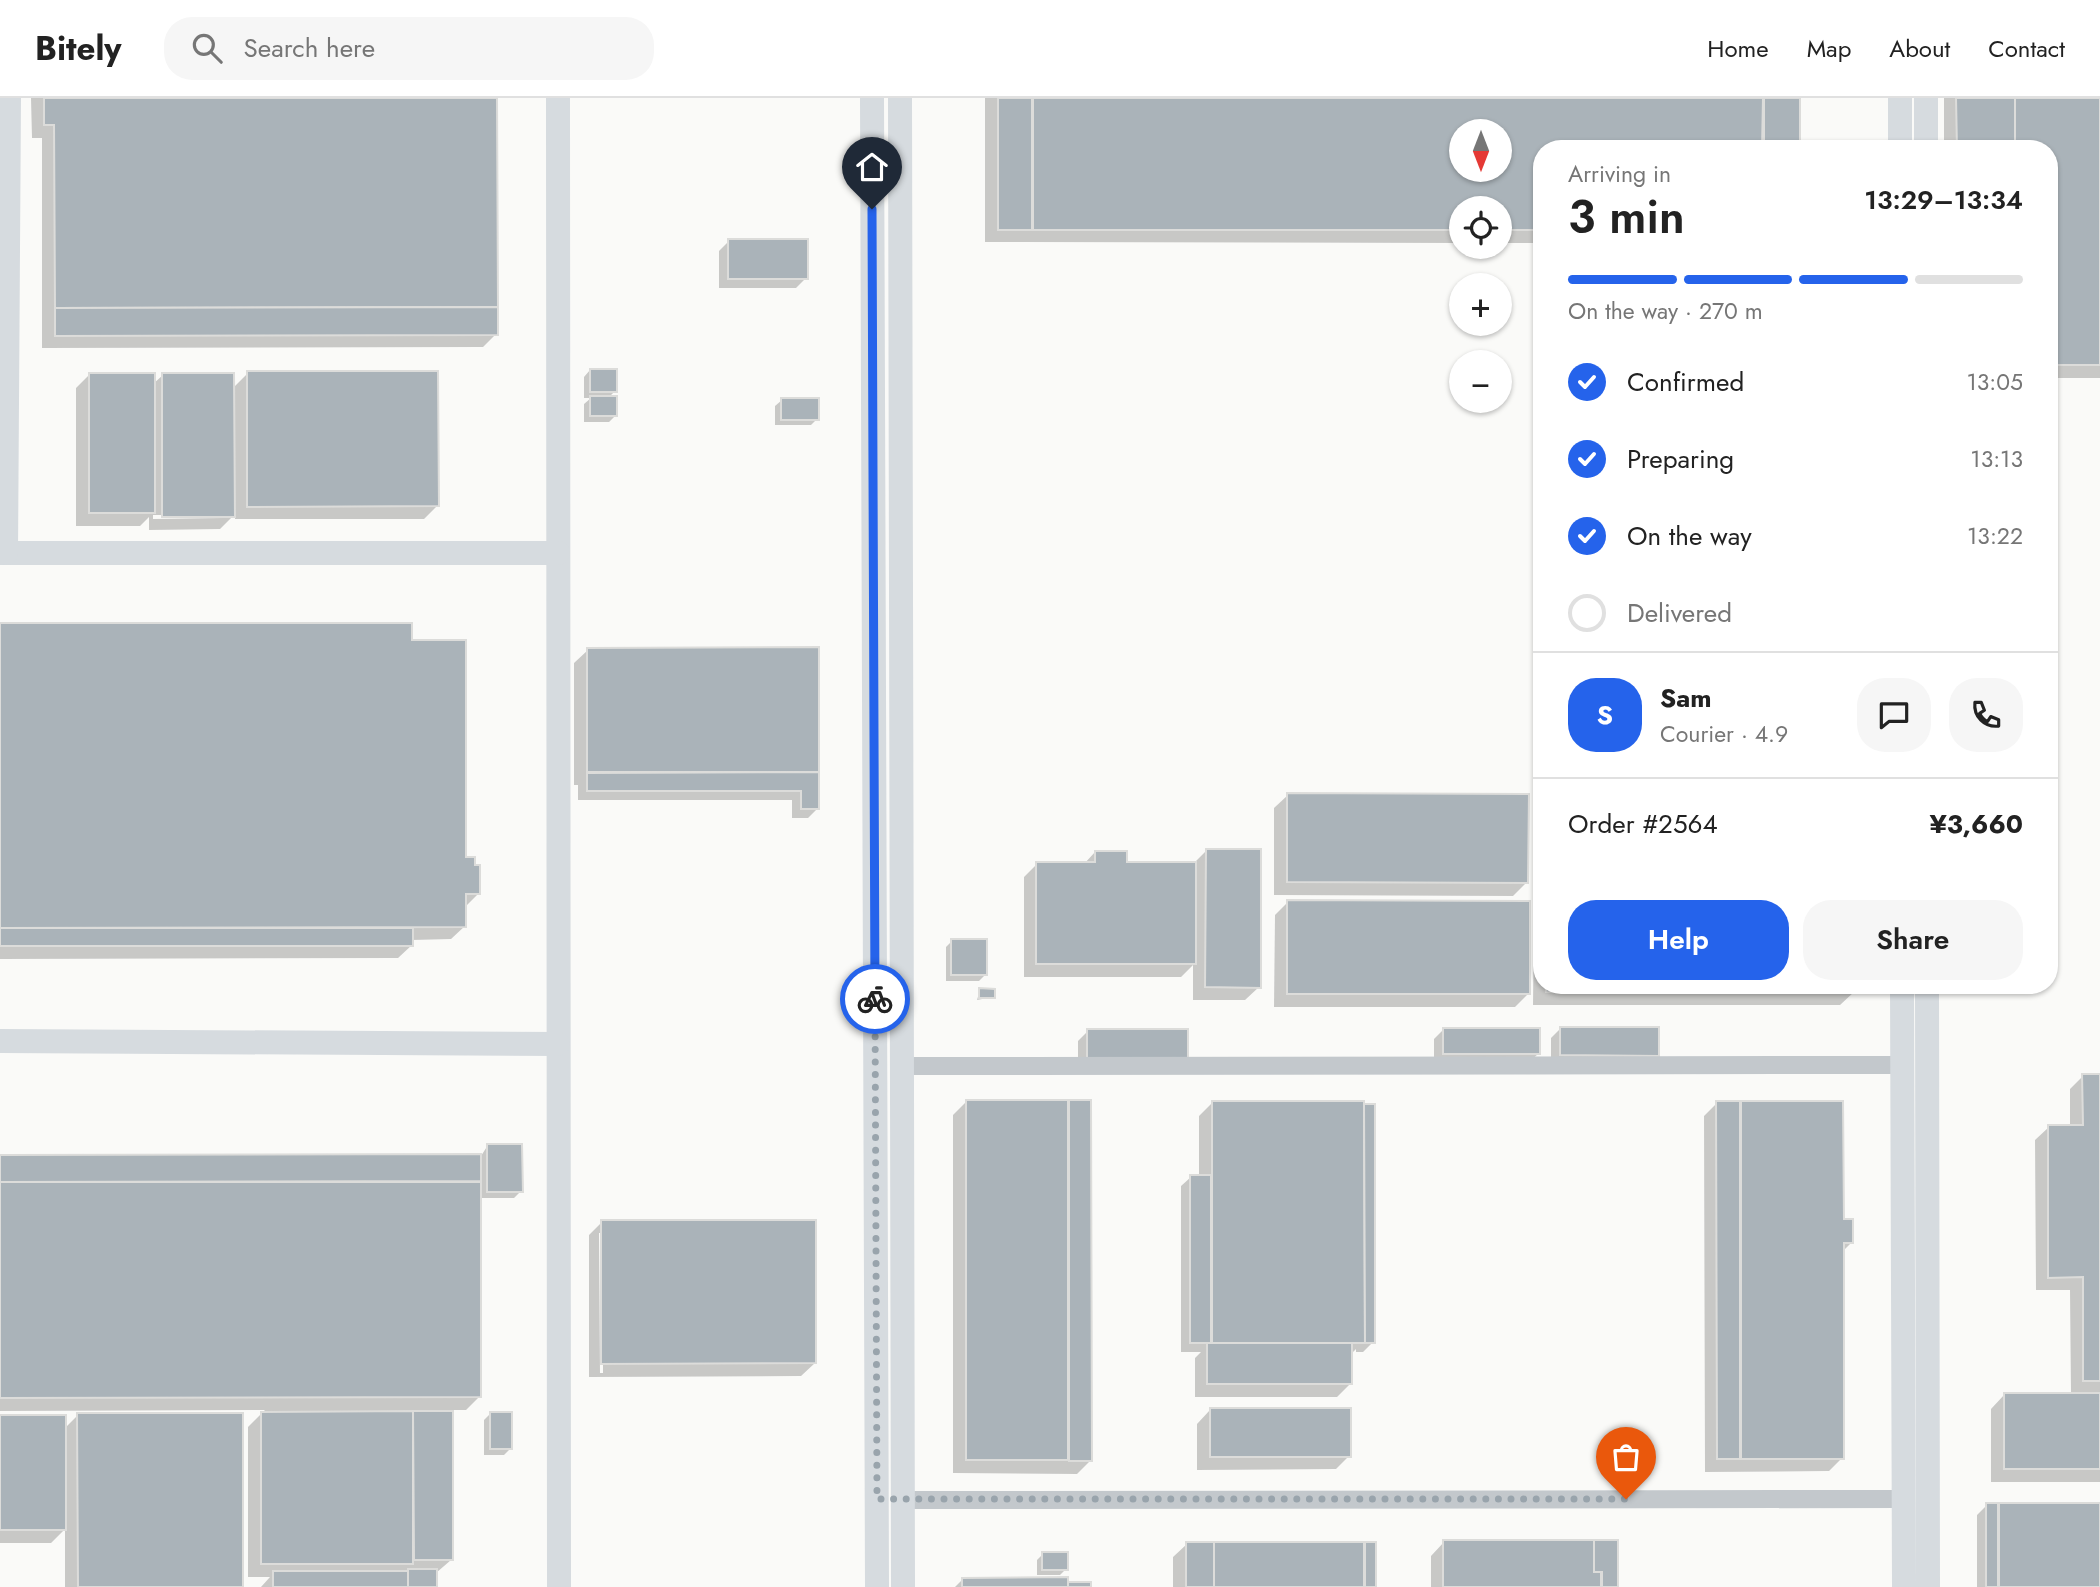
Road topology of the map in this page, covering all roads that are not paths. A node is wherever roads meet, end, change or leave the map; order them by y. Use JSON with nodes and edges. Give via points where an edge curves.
{"nodes":[{"id":1,"x":9,"y":98,"type":"edge"},
{"id":2,"x":558,"y":98,"type":"edge"},
{"id":3,"x":872,"y":98,"type":"edge"},
{"id":4,"x":900,"y":98,"type":"edge"},
{"id":5,"x":1900,"y":98,"type":"edge"},
{"id":6,"x":1926,"y":98,"type":"edge"},
{"id":7,"x":1900,"y":140,"type":"edge"},
{"id":8,"x":1926,"y":140,"type":"edge"},
{"id":9,"x":558,"y":552,"type":"junction"},
{"id":10,"x":3,"y":553,"type":"edge"},
{"id":11,"x":1902,"y":994,"type":"edge"},
{"id":12,"x":1927,"y":994,"type":"edge"},
{"id":13,"x":0,"y":1041,"type":"edge"},
{"id":14,"x":558,"y":1044,"type":"junction"},
{"id":15,"x":1927,"y":1064,"type":"junction"},
{"id":16,"x":1902,"y":1065,"type":"junction"},
{"id":17,"x":903,"y":1066,"type":"junction"},
{"id":18,"x":875,"y":1067,"type":"junction"},
{"id":19,"x":877,"y":1499,"type":"junction"},
{"id":20,"x":1903,"y":1499,"type":"junction"},
{"id":21,"x":1928,"y":1499,"type":"junction"},
{"id":22,"x":903,"y":1500,"type":"junction"},
{"id":23,"x":559,"y":1587,"type":"edge"},
{"id":24,"x":877,"y":1587,"type":"edge"},
{"id":25,"x":903,"y":1587,"type":"edge"},
{"id":26,"x":1903,"y":1587,"type":"edge"},
{"id":27,"x":1928,"y":1587,"type":"edge"}],
"edges":[{"from":1,"to":10,"type":"street"},
{"from":2,"to":9,"type":"street"},
{"from":3,"to":18,"type":"street"},
{"from":4,"to":17,"type":"street"},
{"from":5,"to":7,"type":"street"},
{"from":6,"to":8,"type":"street"},
{"from":9,"to":10,"type":"street"},
{"from":9,"to":14,"type":"street"},
{"from":11,"to":16,"type":"street"},
{"from":12,"to":15,"type":"street"},
{"from":13,"to":14,"type":"street"},
{"from":14,"to":23,"type":"street"},
{"from":15,"to":16,"type":"street"},
{"from":15,"to":21,"type":"street"},
{"from":16,"to":17,"type":"street"},
{"from":16,"to":20,"type":"street"},
{"from":17,"to":18,"type":"street"},
{"from":17,"to":22,"type":"street"},
{"from":18,"to":19,"type":"street"},
{"from":19,"to":22,"type":"street"},
{"from":19,"to":24,"type":"street"},
{"from":20,"to":21,"type":"street"},
{"from":20,"to":22,"type":"street"},
{"from":20,"to":26,"type":"street"},
{"from":21,"to":27,"type":"street"},
{"from":22,"to":25,"type":"street"}]}
